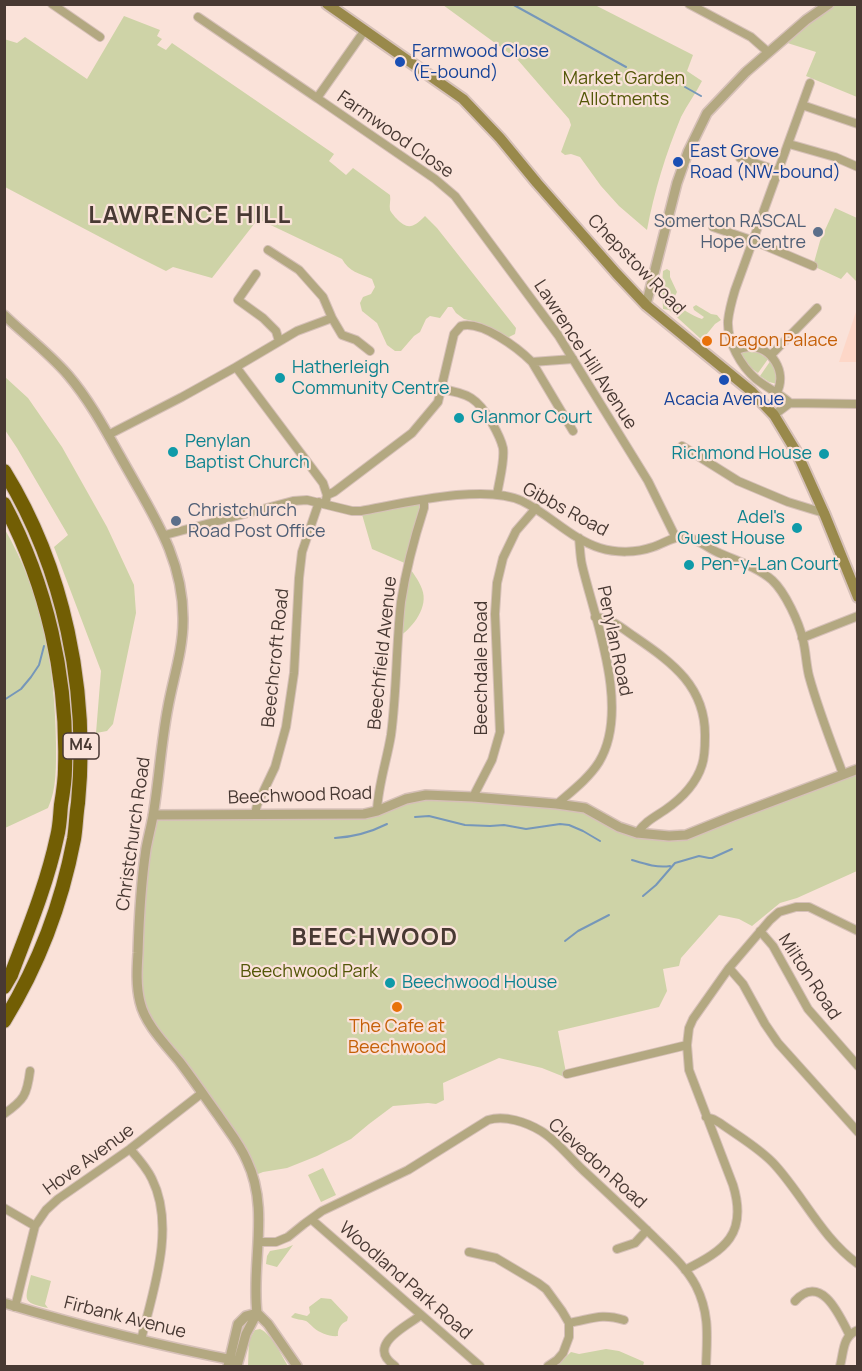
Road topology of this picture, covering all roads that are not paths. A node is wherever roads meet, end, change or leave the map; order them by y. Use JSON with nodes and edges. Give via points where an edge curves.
{"nodes":[{"id":1,"x":52,"y":4,"type":"edge"},
{"id":2,"x":327,"y":4,"type":"edge"},
{"id":3,"x":689,"y":4,"type":"edge"},
{"id":4,"x":829,"y":4,"type":"edge"},
{"id":5,"x":198,"y":16,"type":"dead end"},
{"id":6,"x":365,"y":30,"type":"junction"},
{"id":7,"x":100,"y":38,"type":"dead end"},
{"id":8,"x":768,"y":52,"type":"junction"},
{"id":9,"x":810,"y":83,"type":"dead end"},
{"id":10,"x":317,"y":98,"type":"junction"},
{"id":11,"x":802,"y":105,"type":"junction"},
{"id":12,"x":858,"y":124,"type":"edge"},
{"id":13,"x":789,"y":144,"type":"junction"},
{"id":14,"x":740,"y":158,"type":"dead end"},
{"id":15,"x":858,"y":167,"type":"edge"},
{"id":16,"x":778,"y":171,"type":"junction"},
{"id":17,"x":455,"y":196,"type":"joint"},
{"id":18,"x":714,"y":227,"type":"dead end"},
{"id":19,"x":754,"y":241,"type":"junction"},
{"id":20,"x":268,"y":250,"type":"dead end"},
{"id":21,"x":813,"y":266,"type":"dead end"},
{"id":22,"x":256,"y":274,"type":"dead end"},
{"id":23,"x":646,"y":305,"type":"junction"},
{"id":24,"x":817,"y":308,"type":"dead end"},
{"id":25,"x":4,"y":315,"type":"edge"},
{"id":26,"x":332,"y":318,"type":"junction"},
{"id":27,"x":279,"y":341,"type":"junction"},
{"id":28,"x":736,"y":350,"type":"junction"},
{"id":29,"x":370,"y":351,"type":"dead end"},
{"id":30,"x":771,"y":355,"type":"junction"},
{"id":31,"x":573,"y":359,"type":"junction"},
{"id":32,"x":532,"y":362,"type":"junction"},
{"id":33,"x":236,"y":367,"type":"junction"},
{"id":34,"x":440,"y":389,"type":"junction"},
{"id":35,"x":777,"y":392,"type":"junction"},
{"id":36,"x":790,"y":403,"type":"junction"},
{"id":37,"x":858,"y":404,"type":"edge"},
{"id":38,"x":774,"y":415,"type":"junction"},
{"id":39,"x":573,"y":431,"type":"dead end"},
{"id":40,"x":108,"y":435,"type":"junction"},
{"id":41,"x":682,"y":446,"type":"dead end"},
{"id":42,"x":4,"y":471,"type":"edge"},
{"id":43,"x":327,"y":495,"type":"junction"},
{"id":44,"x":497,"y":495,"type":"junction"},
{"id":45,"x":424,"y":500,"type":"junction"},
{"id":46,"x":322,"y":503,"type":"junction"},
{"id":47,"x":4,"y":504,"type":"edge"},
{"id":48,"x":536,"y":508,"type":"junction"},
{"id":49,"x":824,"y":513,"type":"junction"},
{"id":50,"x":165,"y":535,"type":"junction"},
{"id":51,"x":579,"y":538,"type":"junction"},
{"id":52,"x":676,"y":538,"type":"junction"},
{"id":53,"x":858,"y":597,"type":"edge"},
{"id":54,"x":858,"y":616,"type":"edge"},
{"id":55,"x":595,"y":617,"type":"junction"},
{"id":56,"x":802,"y":638,"type":"junction"},
{"id":57,"x":858,"y":769,"type":"edge"},
{"id":58,"x":843,"y":774,"type":"junction"},
{"id":59,"x":473,"y":796,"type":"junction"},
{"id":60,"x":558,"y":804,"type":"junction"},
{"id":61,"x":377,"y":812,"type":"junction"},
{"id":62,"x":255,"y":814,"type":"junction"},
{"id":63,"x":153,"y":815,"type":"junction"},
{"id":64,"x":637,"y":833,"type":"junction"},
{"id":65,"x":858,"y":919,"type":"edge"},
{"id":66,"x":854,"y":930,"type":"edge"},
{"id":67,"x":760,"y":931,"type":"junction"},
{"id":68,"x":729,"y":968,"type":"junction"},
{"id":69,"x":4,"y":987,"type":"edge"},
{"id":70,"x":4,"y":1021,"type":"edge"},
{"id":71,"x":687,"y":1046,"type":"junction"},
{"id":72,"x":858,"y":1065,"type":"edge"},
{"id":73,"x":30,"y":1071,"type":"dead end"},
{"id":74,"x":567,"y":1074,"type":"dead end"},
{"id":75,"x":202,"y":1093,"type":"junction"},
{"id":76,"x":4,"y":1114,"type":"edge"},
{"id":77,"x":706,"y":1118,"type":"junction"},
{"id":78,"x":858,"y":1132,"type":"edge"},
{"id":79,"x":130,"y":1149,"type":"junction"},
{"id":80,"x":4,"y":1208,"type":"edge"},
{"id":81,"x":311,"y":1219,"type":"junction"},
{"id":82,"x":35,"y":1226,"type":"junction"},
{"id":83,"x":647,"y":1230,"type":"junction"},
{"id":84,"x":259,"y":1242,"type":"junction"},
{"id":85,"x":617,"y":1249,"type":"dead end"},
{"id":86,"x":470,"y":1252,"type":"dead end"},
{"id":87,"x":858,"y":1264,"type":"edge"},
{"id":88,"x":685,"y":1270,"type":"junction"},
{"id":89,"x":795,"y":1301,"type":"dead end"},
{"id":90,"x":4,"y":1304,"type":"edge"},
{"id":91,"x":15,"y":1307,"type":"junction"},
{"id":92,"x":257,"y":1313,"type":"junction"},
{"id":93,"x":421,"y":1315,"type":"junction"},
{"id":94,"x":624,"y":1320,"type":"dead end"},
{"id":95,"x":569,"y":1323,"type":"junction"},
{"id":96,"x":858,"y":1330,"type":"edge"},
{"id":97,"x":849,"y":1334,"type":"junction"},
{"id":98,"x":141,"y":1340,"type":"junction"},
{"id":99,"x":233,"y":1363,"type":"edge"},
{"id":100,"x":297,"y":1366,"type":"edge"},
{"id":101,"x":395,"y":1366,"type":"edge"},
{"id":102,"x":480,"y":1366,"type":"edge"},
{"id":103,"x":548,"y":1366,"type":"edge"},
{"id":104,"x":705,"y":1366,"type":"edge"},
{"id":105,"x":840,"y":1366,"type":"edge"}],
"edges":[{"from":1,"to":7,"type":"street"},
{"from":2,"to":6,"type":"main road","name":"Chepstow Road"},
{"from":3,"to":8,"type":"street","via":[[751,37]]},
{"from":4,"to":8,"type":"street"},
{"from":5,"to":10,"type":"street","name":"Farmwood Close"},
{"from":6,"to":10,"type":"street","name":"Farmwood Close"},
{"from":6,"to":23,"type":"main road","name":"Chepstow Road","via":[[463,99]]},
{"from":8,"to":23,"type":"street","via":[[707,113],[688,152]]},
{"from":9,"to":11,"type":"street"},
{"from":10,"to":17,"type":"street","name":"Farmwood Close"},
{"from":11,"to":12,"type":"street"},
{"from":11,"to":13,"type":"street"},
{"from":13,"to":15,"type":"street"},
{"from":13,"to":16,"type":"street"},
{"from":14,"to":16,"type":"street"},
{"from":16,"to":19,"type":"street"},
{"from":17,"to":31,"type":"street","name":"Lawrence Hill Avenue"},
{"from":18,"to":19,"type":"street"},
{"from":19,"to":21,"type":"street"},
{"from":19,"to":28,"type":"street","via":[[728,320]]},
{"from":20,"to":26,"type":"street","via":[[299,270],[323,297]]},
{"from":22,"to":27,"type":"street","via":[[238,300],[276,331]]},
{"from":23,"to":38,"type":"main road","name":"Chepstow Road","via":[[751,391]]},
{"from":24,"to":30,"type":"street"},
{"from":25,"to":40,"type":"street","name":"Christchurch Road","via":[[67,373]]},
{"from":26,"to":27,"type":"street"},
{"from":26,"to":29,"type":"street","via":[[342,335]]},
{"from":27,"to":33,"type":"street"},
{"from":28,"to":30,"type":"street","via":[[752,347]]},
{"from":28,"to":35,"type":"street","via":[[745,368]]},
{"from":30,"to":35,"type":"street","via":[[779,368]]},
{"from":31,"to":32,"type":"street"},
{"from":31,"to":52,"type":"street","name":"Lawrence Hill Avenue","via":[[643,474]]},
{"from":32,"to":34,"type":"street","via":[[505,340],[466,324],[454,334]]},
{"from":32,"to":39,"type":"street"},
{"from":33,"to":40,"type":"street"},
{"from":33,"to":43,"type":"street","via":[[323,483]]},
{"from":34,"to":43,"type":"street","via":[[438,402],[412,433]]},
{"from":34,"to":44,"type":"street","via":[[477,401],[497,432],[503,449]]},
{"from":35,"to":36,"type":"street"},
{"from":36,"to":37,"type":"street"},
{"from":36,"to":38,"type":"street"},
{"from":38,"to":49,"type":"main road","name":"Chepstow Road","via":[[797,453]]},
{"from":40,"to":50,"type":"street","name":"Christchurch Road"},
{"from":41,"to":49,"type":"street","via":[[738,481]]},
{"from":42,"to":70,"type":"highway","number":"M4","via":[[32,521],[58,596],[78,697],[81,769],[74,838],[57,909]]},
{"from":43,"to":46,"type":"street","name":"Beechcroft Road"},
{"from":44,"to":45,"type":"street","name":"Gibbs Road"},
{"from":44,"to":48,"type":"street","name":"Gibbs Road"},
{"from":45,"to":46,"type":"street","name":"Gibbs Road","via":[[361,511]]},
{"from":45,"to":61,"type":"street","name":"Beechfield Avenue","via":[[401,603],[391,735]]},
{"from":46,"to":50,"type":"street","name":"Gibbs Road","via":[[293,501]]},
{"from":46,"to":62,"type":"street","name":"Beechcroft Road","via":[[302,552],[294,673],[286,727],[275,767]]},
{"from":47,"to":69,"type":"highway","number":"M4","via":[[31,561],[50,625],[61,686],[65,770],[58,836],[41,894]]},
{"from":48,"to":51,"type":"street","name":"Gibbs Road"},
{"from":48,"to":59,"type":"street","name":"Beechdale Road","via":[[516,531],[497,583],[500,732],[492,759]]},
{"from":49,"to":53,"type":"main road","name":"Chepstow Road"},
{"from":50,"to":63,"type":"street","name":"Christchurch Road","via":[[177,568],[183,621]]},
{"from":51,"to":52,"type":"street","name":"Gibbs Road","via":[[616,552],[651,548]]},
{"from":51,"to":55,"type":"street","name":"Penylan Road"},
{"from":52,"to":56,"type":"street","via":[[690,537],[773,581],[793,613]]},
{"from":54,"to":56,"type":"street"},
{"from":55,"to":60,"type":"street","name":"Penylan Road","via":[[609,676],[611,728],[600,760]]},
{"from":55,"to":64,"type":"street","via":[[612,621],[672,665],[691,685],[703,714],[705,748],[696,778],[680,800],[645,823]]},
{"from":56,"to":58,"type":"street","via":[[822,719]]},
{"from":57,"to":58,"type":"street","name":"Beechwood Road"},
{"from":58,"to":64,"type":"street","name":"Beechwood Road","via":[[686,835]]},
{"from":59,"to":60,"type":"street","name":"Beechwood Road"},
{"from":59,"to":61,"type":"street","name":"Beechwood Road","via":[[426,795]]},
{"from":60,"to":64,"type":"street","name":"Beechwood Road","via":[[585,808]]},
{"from":61,"to":62,"type":"street","name":"Beechwood Road"},
{"from":62,"to":63,"type":"street","name":"Beechwood Road"},
{"from":63,"to":75,"type":"street","name":"Christchurch Road","via":[[139,917],[140,1003],[157,1034]]},
{"from":65,"to":66,"type":"street"},
{"from":66,"to":67,"type":"street","via":[[809,907],[799,906],[779,912]]},
{"from":67,"to":68,"type":"street"},
{"from":67,"to":72,"type":"street","name":"Milton Road","via":[[773,946],[808,1009]]},
{"from":68,"to":71,"type":"street","via":[[695,1015]]},
{"from":68,"to":78,"type":"street","via":[[778,1043]]},
{"from":71,"to":74,"type":"street"},
{"from":71,"to":77,"type":"street","via":[[689,1070]]},
{"from":73,"to":76,"type":"street","via":[[28,1089],[20,1104]]},
{"from":75,"to":79,"type":"street","name":"Hove Avenue"},
{"from":75,"to":84,"type":"street","name":"Christchurch Road","via":[[249,1163],[256,1187]]},
{"from":77,"to":87,"type":"street","via":[[716,1120],[772,1162],[832,1240]]},
{"from":77,"to":88,"type":"street","via":[[735,1193],[737,1219],[730,1238],[720,1249]]},
{"from":79,"to":82,"type":"street","name":"Hove Avenue","via":[[58,1199]]},
{"from":79,"to":98,"type":"street","via":[[152,1179],[161,1214],[161,1258]]},
{"from":80,"to":82,"type":"street"},
{"from":81,"to":83,"type":"street","name":"Clevedon Road","via":[[498,1118],[520,1122],[544,1133]]},
{"from":81,"to":84,"type":"street","name":"Clevedon Road","via":[[284,1239]]},
{"from":81,"to":93,"type":"street","name":"Woodland Park Road"},
{"from":82,"to":91,"type":"street","name":"Hove Avenue"},
{"from":83,"to":85,"type":"street","via":[[634,1243]]},
{"from":83,"to":88,"type":"street","name":"Clevedon Road"},
{"from":84,"to":92,"type":"street","name":"Christchurch Road","via":[[254,1292]]},
{"from":86,"to":95,"type":"street","via":[[496,1258],[542,1286]]},
{"from":88,"to":104,"type":"street","name":"Clevedon Road","via":[[705,1310]]},
{"from":89,"to":97,"type":"street","via":[[806,1292],[820,1293],[833,1305]]},
{"from":90,"to":91,"type":"street","name":"Firbank Avenue"},
{"from":91,"to":98,"type":"street","name":"Firbank Avenue"},
{"from":92,"to":99,"type":"street"},
{"from":92,"to":100,"type":"street"},
{"from":93,"to":101,"type":"street","via":[[386,1344],[386,1359]]},
{"from":93,"to":102,"type":"street","name":"Woodland Park Road"},
{"from":94,"to":95,"type":"street","via":[[603,1316]]},
{"from":95,"to":103,"type":"street","via":[[565,1349]]},
{"from":96,"to":97,"type":"street"},
{"from":97,"to":105,"type":"street"},
{"from":98,"to":99,"type":"street","name":"Firbank Avenue"}]}
